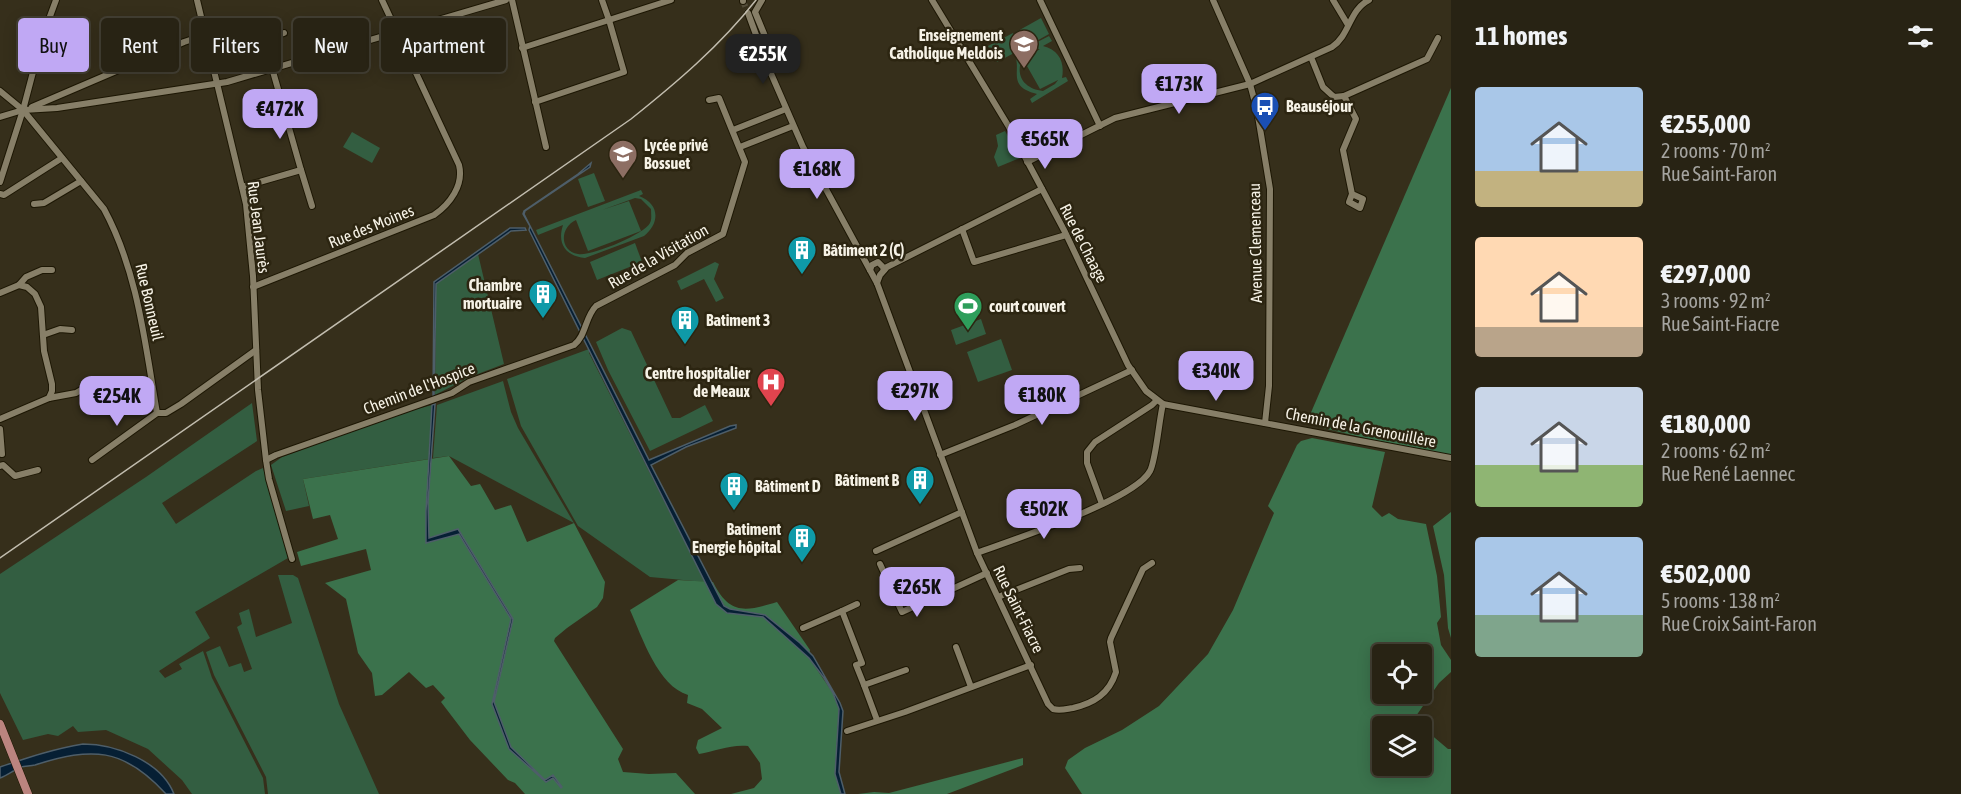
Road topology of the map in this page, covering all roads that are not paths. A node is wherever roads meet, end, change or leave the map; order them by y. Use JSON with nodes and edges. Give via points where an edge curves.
{"nodes":[{"id":1,"x":56,"y":0,"type":"edge"},
{"id":2,"x":197,"y":0,"type":"edge"},
{"id":3,"x":382,"y":0,"type":"edge"},
{"id":4,"x":506,"y":0,"type":"edge"},
{"id":5,"x":512,"y":0,"type":"edge"},
{"id":6,"x":603,"y":0,"type":"edge"},
{"id":7,"x":671,"y":0,"type":"edge"},
{"id":8,"x":762,"y":0,"type":"edge"},
{"id":9,"x":932,"y":0,"type":"edge"},
{"id":10,"x":1040,"y":0,"type":"edge"},
{"id":11,"x":1213,"y":0,"type":"edge"},
{"id":12,"x":1333,"y":0,"type":"edge"},
{"id":13,"x":1369,"y":0,"type":"edge"},
{"id":14,"x":747,"y":13,"type":"tunnel mouth"},
{"id":15,"x":201,"y":18,"type":"edge"},
{"id":16,"x":390,"y":18,"type":"edge"},
{"id":17,"x":444,"y":18,"type":"edge"},
{"id":18,"x":609,"y":20,"type":"junction"},
{"id":19,"x":1348,"y":25,"type":"junction"},
{"id":20,"x":284,"y":33,"type":"dead end"},
{"id":21,"x":281,"y":34,"type":"edge"},
{"id":22,"x":381,"y":36,"type":"edge"},
{"id":23,"x":1438,"y":38,"type":"dead end"},
{"id":24,"x":191,"y":40,"type":"edge"},
{"id":25,"x":522,"y":48,"type":"junction"},
{"id":26,"x":1311,"y":57,"type":"junction"},
{"id":27,"x":766,"y":62,"type":"junction"},
{"id":28,"x":281,"y":65,"type":"edge"},
{"id":29,"x":214,"y":72,"type":"edge"},
{"id":30,"x":258,"y":72,"type":"edge"},
{"id":31,"x":273,"y":72,"type":"edge"},
{"id":32,"x":415,"y":72,"type":"edge"},
{"id":33,"x":217,"y":84,"type":"junction"},
{"id":34,"x":1250,"y":84,"type":"junction"},
{"id":35,"x":0,"y":91,"type":"edge"},
{"id":36,"x":1344,"y":96,"type":"junction"},
{"id":37,"x":709,"y":100,"type":"dead end"},
{"id":38,"x":535,"y":102,"type":"junction"},
{"id":39,"x":786,"y":109,"type":"junction"},
{"id":40,"x":23,"y":110,"type":"junction"},
{"id":41,"x":0,"y":117,"type":"edge"},
{"id":42,"x":793,"y":126,"type":"junction"},
{"id":43,"x":1100,"y":126,"type":"junction"},
{"id":44,"x":733,"y":130,"type":"junction"},
{"id":45,"x":546,"y":147,"type":"dead end"},
{"id":46,"x":740,"y":147,"type":"junction"},
{"id":47,"x":62,"y":158,"type":"junction"},
{"id":48,"x":1027,"y":162,"type":"junction"},
{"id":49,"x":301,"y":170,"type":"junction"},
{"id":50,"x":81,"y":181,"type":"junction"},
{"id":51,"x":0,"y":182,"type":"edge"},
{"id":52,"x":242,"y":187,"type":"junction"},
{"id":53,"x":1042,"y":189,"type":"junction"},
{"id":54,"x":0,"y":194,"type":"edge"},
{"id":55,"x":1352,"y":194,"type":"dead end"},
{"id":56,"x":34,"y":204,"type":"dead end"},
{"id":57,"x":312,"y":206,"type":"dead end"},
{"id":58,"x":962,"y":230,"type":"junction"},
{"id":59,"x":1066,"y":235,"type":"junction"},
{"id":60,"x":877,"y":269,"type":"junction"},
{"id":61,"x":52,"y":270,"type":"dead end"},
{"id":62,"x":19,"y":285,"type":"junction"},
{"id":63,"x":253,"y":287,"type":"junction"},
{"id":64,"x":0,"y":293,"type":"edge"},
{"id":65,"x":72,"y":330,"type":"dead end"},
{"id":66,"x":43,"y":334,"type":"junction"},
{"id":67,"x":580,"y":339,"type":"joint"},
{"id":68,"x":256,"y":350,"type":"junction"},
{"id":69,"x":1132,"y":370,"type":"junction"},
{"id":70,"x":86,"y":387,"type":"dead end"},
{"id":71,"x":50,"y":398,"type":"junction"},
{"id":72,"x":1160,"y":402,"type":"junction"},
{"id":73,"x":157,"y":413,"type":"junction"},
{"id":74,"x":0,"y":419,"type":"edge"},
{"id":75,"x":1265,"y":423,"type":"junction"},
{"id":76,"x":0,"y":429,"type":"edge"},
{"id":77,"x":940,"y":455,"type":"junction"},
{"id":78,"x":1451,"y":459,"type":"edge"},
{"id":79,"x":92,"y":460,"type":"dead end"},
{"id":80,"x":266,"y":460,"type":"junction"},
{"id":81,"x":2,"y":463,"type":"edge"},
{"id":82,"x":38,"y":470,"type":"dead end"},
{"id":83,"x":1102,"y":504,"type":"junction"},
{"id":84,"x":962,"y":512,"type":"junction"},
{"id":85,"x":876,"y":551,"type":"dead end"},
{"id":86,"x":977,"y":553,"type":"junction"},
{"id":87,"x":292,"y":559,"type":"dead end"},
{"id":88,"x":1152,"y":563,"type":"dead end"},
{"id":89,"x":880,"y":564,"type":"dead end"},
{"id":90,"x":1080,"y":568,"type":"dead end"},
{"id":91,"x":987,"y":573,"type":"junction"},
{"id":92,"x":998,"y":597,"type":"junction"},
{"id":93,"x":857,"y":604,"type":"dead end"},
{"id":94,"x":842,"y":611,"type":"junction"},
{"id":95,"x":803,"y":628,"type":"dead end"},
{"id":96,"x":956,"y":646,"type":"dead end"},
{"id":97,"x":1031,"y":665,"type":"junction"},
{"id":98,"x":906,"y":670,"type":"dead end"},
{"id":99,"x":864,"y":685,"type":"junction"},
{"id":100,"x":971,"y":687,"type":"junction"},
{"id":101,"x":877,"y":720,"type":"junction"},
{"id":102,"x":0,"y":724,"type":"edge"},
{"id":103,"x":846,"y":731,"type":"dead end"},
{"id":104,"x":28,"y":794,"type":"edge"}],
"edges":[{"from":1,"to":40,"type":"street"},
{"from":2,"to":15,"type":"street","name":"Rue Jean Jaurès"},
{"from":3,"to":16,"type":"street","name":"Rue des Moines"},
{"from":4,"to":17,"type":"street"},
{"from":5,"to":25,"type":"street"},
{"from":6,"to":18,"type":"street"},
{"from":7,"to":18,"type":"street"},
{"from":8,"to":27,"type":"street","via":[[755,12],[772,54]]},
{"from":9,"to":48,"type":"street","name":"Rue de Chaage"},
{"from":10,"to":43,"type":"street"},
{"from":11,"to":34,"type":"street","name":"Avenue Clemenceau"},
{"from":12,"to":19,"type":"street"},
{"from":13,"to":19,"type":"street","via":[[1356,9]]},
{"from":14,"to":27,"type":"street"},
{"from":18,"to":25,"type":"street"},
{"from":18,"to":38,"type":"street","via":[[624,72]]},
{"from":19,"to":26,"type":"street","via":[[1337,44]]},
{"from":20,"to":21,"type":"street"},
{"from":22,"to":28,"type":"street"},
{"from":23,"to":36,"type":"street","via":[[1427,59]]},
{"from":24,"to":40,"type":"street"},
{"from":25,"to":38,"type":"street"},
{"from":26,"to":34,"type":"street"},
{"from":26,"to":36,"type":"street","via":[[1328,93]]},
{"from":27,"to":39,"type":"street"},
{"from":29,"to":33,"type":"street","name":"Rue Jean Jaurès"},
{"from":30,"to":33,"type":"street"},
{"from":31,"to":49,"type":"street"},
{"from":32,"to":63,"type":"street","name":"Rue des Moines","via":[[461,175],[456,191],[441,211]]},
{"from":33,"to":40,"type":"street"},
{"from":33,"to":52,"type":"street","name":"Rue Jean Jaurès"},
{"from":34,"to":43,"type":"street","via":[[1126,114]]},
{"from":34,"to":75,"type":"street","name":"Avenue Clemenceau","via":[[1270,189],[1269,386]]},
{"from":35,"to":40,"type":"street","name":"Rue Bonneuil"},
{"from":36,"to":55,"type":"street","via":[[1356,119],[1343,150]]},
{"from":37,"to":44,"type":"street","name":"Rue de la Visitation","via":[[719,98]]},
{"from":38,"to":45,"type":"street"},
{"from":39,"to":42,"type":"street"},
{"from":39,"to":44,"type":"street"},
{"from":40,"to":41,"type":"street"},
{"from":40,"to":47,"type":"street","name":"Rue Bonneuil"},
{"from":40,"to":51,"type":"street"},
{"from":42,"to":46,"type":"street"},
{"from":42,"to":60,"type":"street","via":[[866,260]]},
{"from":43,"to":48,"type":"street"},
{"from":44,"to":46,"type":"street","name":"Rue de la Visitation"},
{"from":46,"to":67,"type":"street","name":"Rue de la Visitation","via":[[745,162],[723,234],[687,253],[675,265],[596,306]]},
{"from":47,"to":50,"type":"street","name":"Rue Bonneuil"},
{"from":47,"to":54,"type":"street"},
{"from":48,"to":53,"type":"street","name":"Rue de Chaage"},
{"from":49,"to":52,"type":"street"},
{"from":49,"to":57,"type":"street"},
{"from":50,"to":56,"type":"street","via":[[44,203]]},
{"from":50,"to":73,"type":"street","name":"Rue Bonneuil","via":[[104,209],[128,265]]},
{"from":52,"to":63,"type":"street","name":"Rue Jean Jaurès"},
{"from":53,"to":58,"type":"street"},
{"from":53,"to":59,"type":"street","name":"Rue de Chaage"},
{"from":58,"to":59,"type":"street","via":[[974,262]]},
{"from":58,"to":60,"type":"street"},
{"from":59,"to":69,"type":"street","name":"Rue de Chaage"},
{"from":60,"to":77,"type":"street","name":"Rue Saint-Fiacre","via":[[877,283]]},
{"from":61,"to":62,"type":"street","via":[[34,273]]},
{"from":62,"to":64,"type":"street"},
{"from":62,"to":66,"type":"street","via":[[35,294]]},
{"from":63,"to":68,"type":"street","name":"Rue Jean Jaurès"},
{"from":65,"to":66,"type":"street"},
{"from":66,"to":71,"type":"street","via":[[52,384]]},
{"from":67,"to":80,"type":"street","name":"Chemin de l'Hospice","via":[[574,345],[469,382],[452,393]]},
{"from":68,"to":73,"type":"street","via":[[181,404],[166,413]]},
{"from":68,"to":80,"type":"street","name":"Rue Jean Jaurès"},
{"from":69,"to":72,"type":"street","name":"Rue de Chaage","via":[[1146,391]]},
{"from":69,"to":77,"type":"street"},
{"from":70,"to":71,"type":"street"},
{"from":71,"to":74,"type":"street"},
{"from":72,"to":75,"type":"street"},
{"from":72,"to":83,"type":"street","via":[[1149,473],[1124,494]]},
{"from":72,"to":83,"type":"street","via":[[1095,442],[1087,452],[1087,463]]},
{"from":73,"to":79,"type":"street"},
{"from":75,"to":78,"type":"street","name":"Chemin de la Grenouillère"},
{"from":76,"to":81,"type":"street"},
{"from":77,"to":84,"type":"street","name":"Rue Saint-Fiacre"},
{"from":80,"to":87,"type":"street","name":"Rue Jean Jaurès"},
{"from":81,"to":82,"type":"street","via":[[15,476]]},
{"from":83,"to":86,"type":"street"},
{"from":84,"to":85,"type":"street"},
{"from":84,"to":86,"type":"street","name":"Rue Saint-Fiacre"},
{"from":86,"to":91,"type":"street","name":"Rue Saint-Fiacre"},
{"from":88,"to":97,"type":"street","name":"Rue Saint-Fiacre","via":[[1143,569],[1111,638],[1116,672],[1098,700],[1053,710]]},
{"from":89,"to":91,"type":"street","via":[[902,612]]},
{"from":90,"to":92,"type":"street"},
{"from":91,"to":92,"type":"street","name":"Rue Saint-Fiacre"},
{"from":92,"to":97,"type":"street","name":"Rue Saint-Fiacre"},
{"from":93,"to":94,"type":"street"},
{"from":94,"to":95,"type":"street"},
{"from":94,"to":99,"type":"street","via":[[862,663],[856,665]]},
{"from":96,"to":100,"type":"street"},
{"from":97,"to":100,"type":"street"},
{"from":98,"to":99,"type":"street"},
{"from":99,"to":101,"type":"street"},
{"from":100,"to":101,"type":"street"},
{"from":101,"to":103,"type":"street"},
{"from":102,"to":104,"type":"main road"}]}
